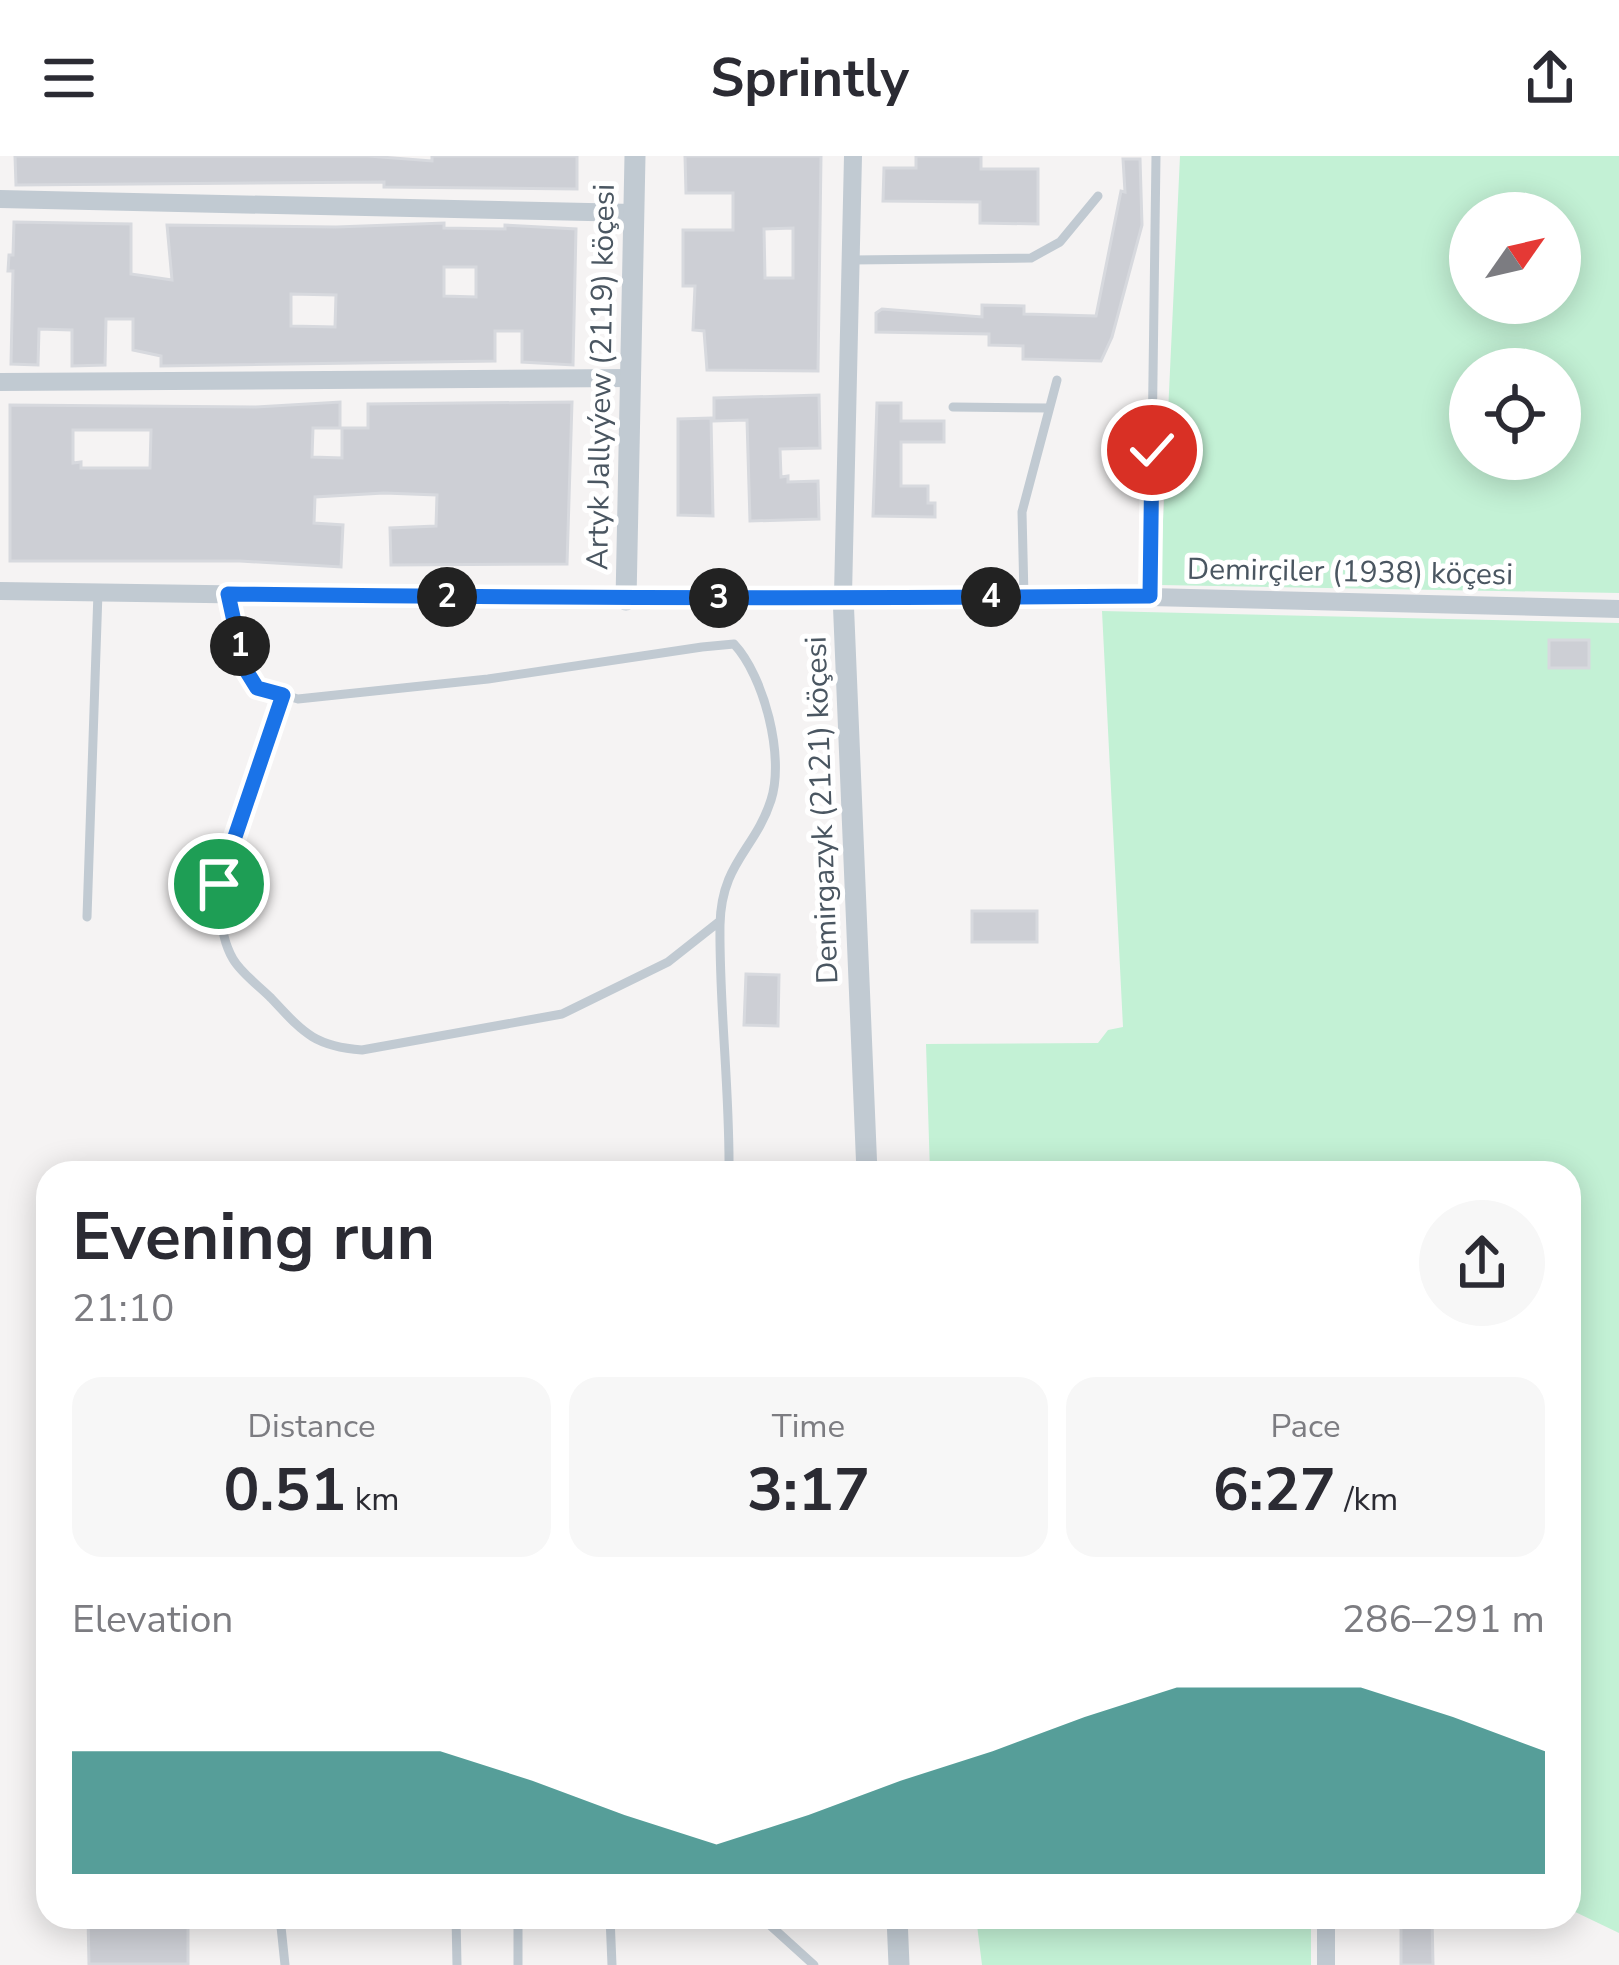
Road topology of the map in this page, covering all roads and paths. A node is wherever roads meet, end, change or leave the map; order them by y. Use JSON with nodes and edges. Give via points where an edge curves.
{"nodes":[{"id":1,"x":635,"y":156,"type":"edge"},
{"id":2,"x":853,"y":156,"type":"edge"},
{"id":3,"x":1156,"y":156,"type":"edge"},
{"id":4,"x":1098,"y":196,"type":"dead end"},
{"id":5,"x":0,"y":199,"type":"edge"},
{"id":6,"x":634,"y":213,"type":"junction"},
{"id":7,"x":852,"y":260,"type":"junction"},
{"id":8,"x":631,"y":378,"type":"junction"},
{"id":9,"x":1058,"y":380,"type":"dead end"},
{"id":10,"x":0,"y":382,"type":"edge"},
{"id":11,"x":953,"y":406,"type":"dead end"},
{"id":12,"x":1049,"y":408,"type":"junction"},
{"id":13,"x":0,"y":591,"type":"edge"},
{"id":14,"x":98,"y":592,"type":"junction"},
{"id":15,"x":228,"y":594,"type":"junction"},
{"id":16,"x":843,"y":595,"type":"junction"},
{"id":17,"x":1150,"y":596,"type":"junction"},
{"id":18,"x":1024,"y":597,"type":"junction"},
{"id":19,"x":626,"y":600,"type":"junction"},
{"id":20,"x":1619,"y":609,"type":"edge"},
{"id":21,"x":283,"y":695,"type":"junction"},
{"id":22,"x":87,"y":917,"type":"dead end"},
{"id":23,"x":720,"y":922,"type":"junction"},
{"id":24,"x":729,"y":1161,"type":"edge"},
{"id":25,"x":867,"y":1161,"type":"edge"},
{"id":26,"x":281,"y":1929,"type":"edge"},
{"id":27,"x":456,"y":1929,"type":"edge"},
{"id":28,"x":518,"y":1929,"type":"edge"},
{"id":29,"x":610,"y":1929,"type":"edge"},
{"id":30,"x":774,"y":1929,"type":"edge"},
{"id":31,"x":898,"y":1929,"type":"edge"},
{"id":32,"x":1326,"y":1929,"type":"edge"},
{"id":33,"x":285,"y":1965,"type":"edge"},
{"id":34,"x":457,"y":1965,"type":"edge"},
{"id":35,"x":518,"y":1965,"type":"edge"},
{"id":36,"x":612,"y":1965,"type":"edge"},
{"id":37,"x":814,"y":1965,"type":"edge"},
{"id":38,"x":899,"y":1965,"type":"edge"},
{"id":39,"x":1326,"y":1965,"type":"edge"}],
"edges":[{"from":1,"to":6,"type":"street","name":"Artyk Jallyýew (2119) köçesi"},
{"from":2,"to":7,"type":"street","name":"Demirgazyk (2121) köçesi"},
{"from":3,"to":17,"type":"lane"},
{"from":4,"to":7,"type":"lane","via":[[1060,242],[1031,258]]},
{"from":5,"to":6,"type":"street"},
{"from":6,"to":8,"type":"street","name":"Artyk Jallyýew (2119) köçesi"},
{"from":7,"to":16,"type":"street","name":"Demirgazyk (2121) köçesi"},
{"from":8,"to":10,"type":"street"},
{"from":8,"to":19,"type":"street","name":"Artyk Jallyýew (2119) köçesi"},
{"from":9,"to":12,"type":"lane"},
{"from":11,"to":12,"type":"lane"},
{"from":12,"to":18,"type":"lane","via":[[1022,512]]},
{"from":13,"to":14,"type":"street","name":"Demirçiler (1938) köçesi"},
{"from":14,"to":15,"type":"street","name":"Demirçiler (1938) köçesi"},
{"from":14,"to":22,"type":"lane"},
{"from":15,"to":19,"type":"street","name":"Demirçiler (1938) köçesi"},
{"from":15,"to":21,"type":"lane","via":[[244,667],[257,688]]},
{"from":16,"to":18,"type":"street","name":"Demirçiler (1938) köçesi"},
{"from":16,"to":19,"type":"street","name":"Demirçiler (1938) köçesi"},
{"from":16,"to":25,"type":"street","name":"Demirgazyk (2121) köçesi"},
{"from":17,"to":18,"type":"street","name":"Demirçiler (1938) köçesi"},
{"from":17,"to":20,"type":"street","name":"Demirçiler (1938) köçesi"},
{"from":21,"to":23,"type":"lane","via":[[488,679],[734,644],[760,679],[774,784],[727,878]]},
{"from":21,"to":23,"type":"lane","via":[[219,884],[222,930],[233,960],[310,1039],[362,1050],[562,1014],[668,962]]},
{"from":23,"to":24,"type":"lane"},
{"from":26,"to":33,"type":"lane"},
{"from":27,"to":34,"type":"lane"},
{"from":28,"to":35,"type":"lane"},
{"from":29,"to":36,"type":"lane"},
{"from":30,"to":37,"type":"lane"},
{"from":31,"to":38,"type":"street"},
{"from":32,"to":39,"type":"street"}]}
